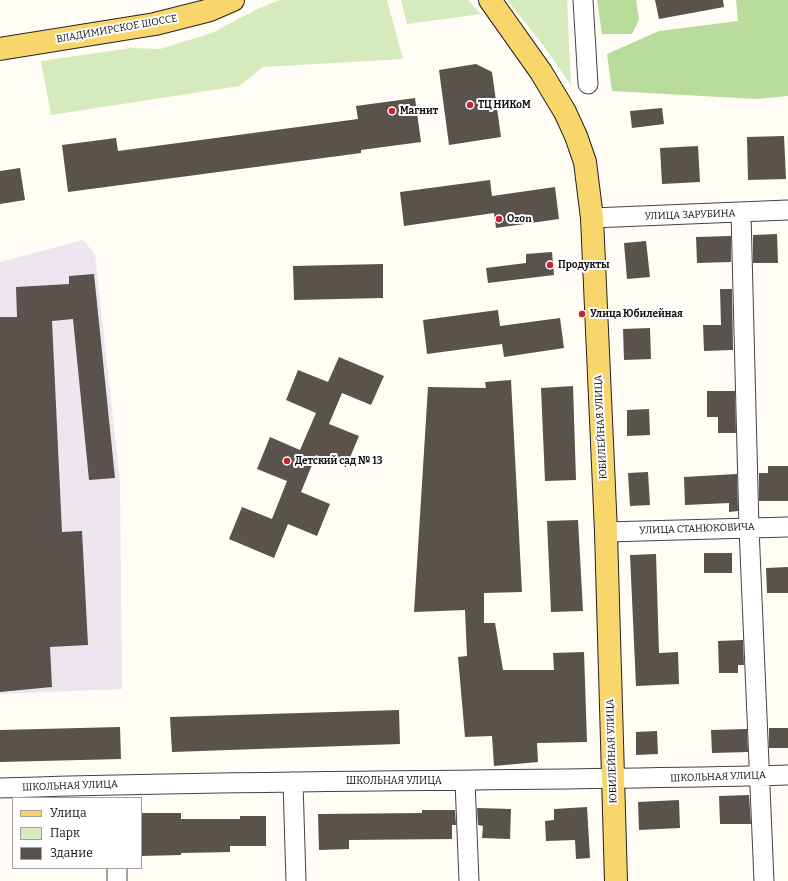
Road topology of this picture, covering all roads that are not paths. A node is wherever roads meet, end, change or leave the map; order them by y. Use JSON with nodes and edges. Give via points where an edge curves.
{"nodes":[{"id":1,"x":232,"y":0,"type":"edge"},
{"id":2,"x":490,"y":0,"type":"edge"},
{"id":3,"x":583,"y":0,"type":"edge"},
{"id":4,"x":0,"y":49,"type":"edge"},
{"id":5,"x":588,"y":84,"type":"dead end"},
{"id":6,"x":788,"y":210,"type":"edge"},
{"id":7,"x":741,"y":213,"type":"junction"},
{"id":8,"x":592,"y":218,"type":"junction"},
{"id":9,"x":788,"y":526,"type":"edge"},
{"id":10,"x":750,"y":528,"type":"junction"},
{"id":11,"x":606,"y":532,"type":"junction"},
{"id":12,"x":788,"y":775,"type":"edge"},
{"id":13,"x":760,"y":776,"type":"junction"},
{"id":14,"x":613,"y":780,"type":"junction"},
{"id":15,"x":465,"y":781,"type":"junction"},
{"id":16,"x":293,"y":782,"type":"junction"},
{"id":17,"x":0,"y":788,"type":"edge"},
{"id":18,"x":113,"y":791,"type":"edge"},
{"id":19,"x":117,"y":869,"type":"edge"},
{"id":20,"x":117,"y":881,"type":"edge"},
{"id":21,"x":296,"y":881,"type":"edge"},
{"id":22,"x":469,"y":881,"type":"edge"},
{"id":23,"x":616,"y":881,"type":"edge"},
{"id":24,"x":764,"y":881,"type":"edge"}],
"edges":[{"from":1,"to":4,"type":"main road","name":"ВЛАДИМИРСКОЕ ШОССЕ","via":[[210,10],[155,24]]},
{"from":2,"to":8,"type":"main road","name":"ЮБИЛЕЙНАЯ УЛИЦА","via":[[541,72],[576,136],[585,162]]},
{"from":3,"to":5,"type":"street"},
{"from":6,"to":7,"type":"street","name":"УЛИЦА ЗАРУБИНА"},
{"from":7,"to":8,"type":"street","name":"УЛИЦА ЗАРУБИНА"},
{"from":7,"to":10,"type":"street"},
{"from":8,"to":11,"type":"main road","name":"ЮБИЛЕЙНАЯ УЛИЦА"},
{"from":9,"to":10,"type":"street","name":"УЛИЦА СТАНЮКОВИЧА"},
{"from":10,"to":11,"type":"street","name":"УЛИЦА СТАНЮКОВИЧА"},
{"from":10,"to":13,"type":"street"},
{"from":11,"to":14,"type":"main road","name":"ЮБИЛЕЙНАЯ УЛИЦА"},
{"from":12,"to":13,"type":"street","name":"ШКОЛЬНАЯ УЛИЦА"},
{"from":13,"to":14,"type":"street","name":"ШКОЛЬНАЯ УЛИЦА"},
{"from":13,"to":24,"type":"street"},
{"from":14,"to":15,"type":"street","name":"ШКОЛЬНАЯ УЛИЦА"},
{"from":14,"to":23,"type":"main road","name":"ЮБИЛЕЙНАЯ УЛИЦА"},
{"from":15,"to":16,"type":"street","name":"ШКОЛЬНАЯ УЛИЦА"},
{"from":15,"to":22,"type":"street"},
{"from":16,"to":18,"type":"street","name":"ШКОЛЬНАЯ УЛИЦА"},
{"from":16,"to":21,"type":"street"},
{"from":17,"to":18,"type":"street","name":"ШКОЛЬНАЯ УЛИЦА"},
{"from":19,"to":20,"type":"street"}]}
